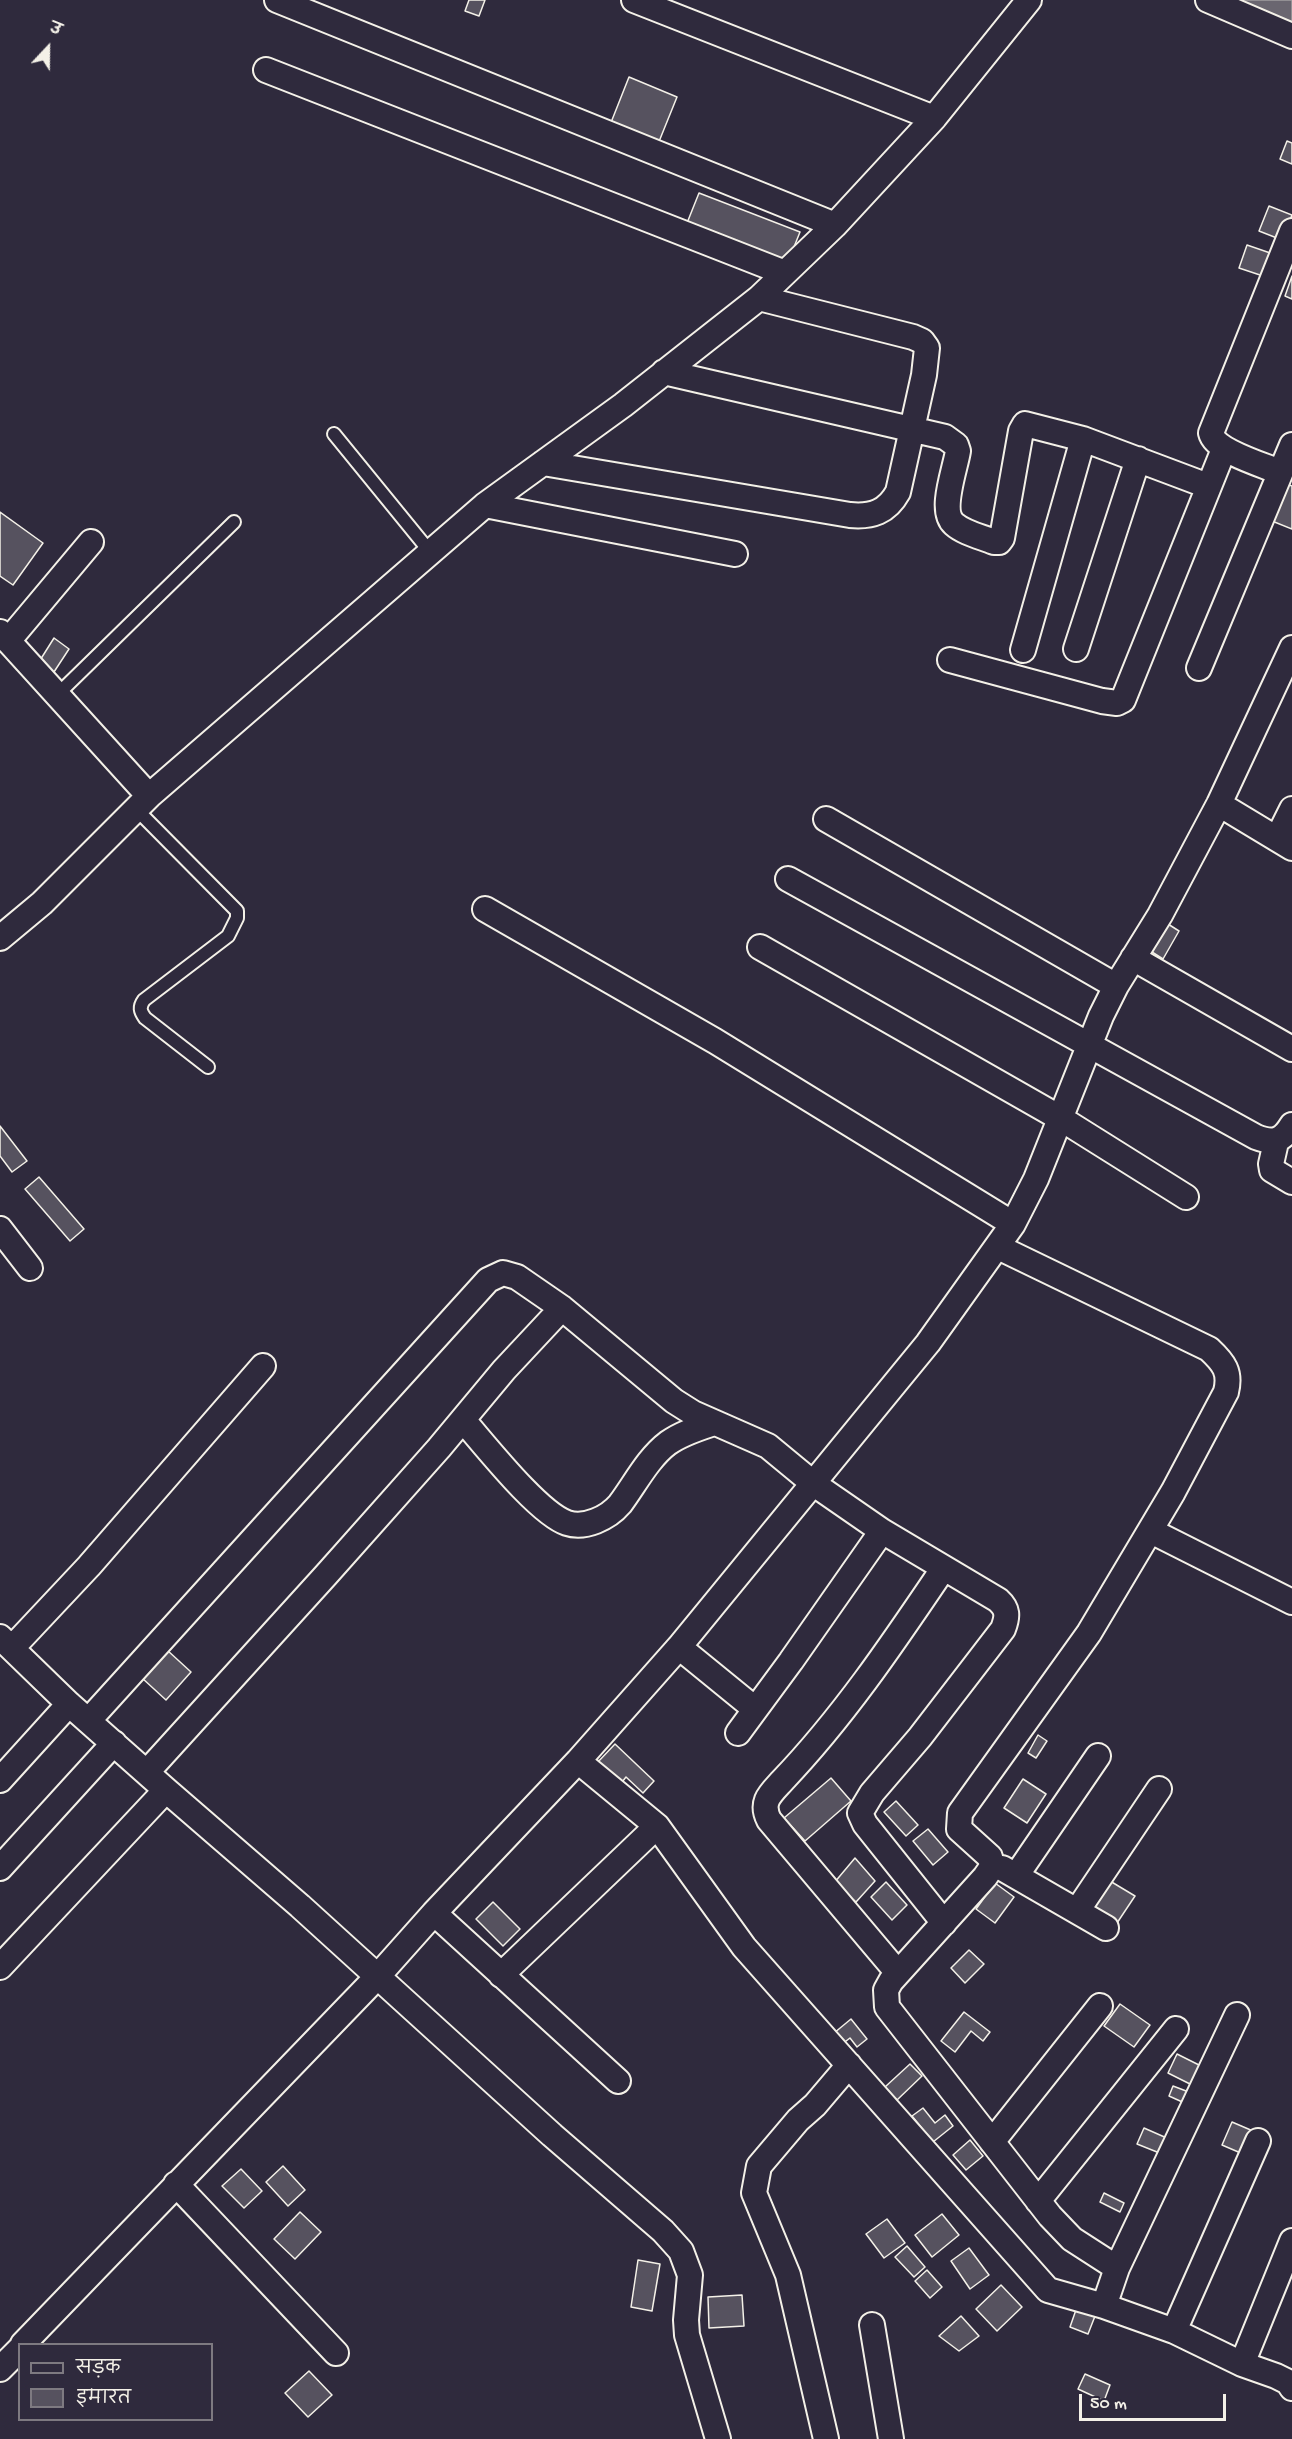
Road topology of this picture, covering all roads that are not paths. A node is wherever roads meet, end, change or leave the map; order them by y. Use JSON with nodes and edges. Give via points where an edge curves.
{"nodes":[{"id":1,"x":278,"y":0,"type":"edge"},
{"id":2,"x":634,"y":0,"type":"edge"},
{"id":3,"x":1208,"y":0,"type":"edge"},
{"id":4,"x":1020,"y":2,"type":"edge"},
{"id":5,"x":1292,"y":36,"type":"edge"},
{"id":6,"x":266,"y":70,"type":"dead end"},
{"id":7,"x":934,"y":118,"type":"junction"},
{"id":8,"x":835,"y":225,"type":"junction"},
{"id":9,"x":1292,"y":231,"type":"edge"},
{"id":10,"x":785,"y":273,"type":"junction"},
{"id":11,"x":759,"y":298,"type":"junction"},
{"id":12,"x":664,"y":372,"type":"junction"},
{"id":13,"x":912,"y":429,"type":"junction"},
{"id":14,"x":334,"y":434,"type":"dead end"},
{"id":15,"x":1083,"y":440,"type":"junction"},
{"id":16,"x":1292,"y":445,"type":"edge"},
{"id":17,"x":1224,"y":449,"type":"junction"},
{"id":18,"x":1138,"y":459,"type":"junction"},
{"id":19,"x":543,"y":463,"type":"junction"},
{"id":20,"x":1280,"y":472,"type":"junction"},
{"id":21,"x":1208,"y":486,"type":"junction"},
{"id":22,"x":485,"y":505,"type":"junction"},
{"id":23,"x":234,"y":522,"type":"dead end"},
{"id":24,"x":91,"y":542,"type":"dead end"},
{"id":25,"x":431,"y":553,"type":"junction"},
{"id":26,"x":735,"y":554,"type":"dead end"},
{"id":27,"x":4,"y":637,"type":"edge"},
{"id":28,"x":1292,"y":648,"type":"edge"},
{"id":29,"x":1023,"y":650,"type":"dead end"},
{"id":30,"x":1076,"y":650,"type":"dead end"},
{"id":31,"x":950,"y":660,"type":"dead end"},
{"id":32,"x":1199,"y":668,"type":"dead end"},
{"id":33,"x":57,"y":695,"type":"junction"},
{"id":34,"x":142,"y":803,"type":"junction"},
{"id":35,"x":1219,"y":804,"type":"junction"},
{"id":36,"x":1292,"y":809,"type":"edge"},
{"id":37,"x":826,"y":819,"type":"dead end"},
{"id":38,"x":1285,"y":844,"type":"edge"},
{"id":39,"x":788,"y":879,"type":"dead end"},
{"id":40,"x":485,"y":909,"type":"dead end"},
{"id":41,"x":0,"y":938,"type":"edge"},
{"id":42,"x":760,"y":947,"type":"dead end"},
{"id":43,"x":1133,"y":958,"type":"junction"},
{"id":44,"x":1116,"y":986,"type":"junction"},
{"id":45,"x":1089,"y":1045,"type":"junction"},
{"id":46,"x":1292,"y":1049,"type":"edge"},
{"id":47,"x":208,"y":1067,"type":"dead end"},
{"id":48,"x":1060,"y":1118,"type":"junction"},
{"id":49,"x":1284,"y":1133,"type":"edge"},
{"id":50,"x":1292,"y":1182,"type":"edge"},
{"id":51,"x":1185,"y":1197,"type":"dead end"},
{"id":52,"x":1013,"y":1224,"type":"junction"},
{"id":53,"x":0,"y":1229,"type":"edge"},
{"id":54,"x":998,"y":1247,"type":"junction"},
{"id":55,"x":30,"y":1268,"type":"dead end"},
{"id":56,"x":562,"y":1308,"type":"junction"},
{"id":57,"x":263,"y":1366,"type":"dead end"},
{"id":58,"x":463,"y":1420,"type":"junction"},
{"id":59,"x":714,"y":1422,"type":"junction"},
{"id":60,"x":814,"y":1484,"type":"junction"},
{"id":61,"x":882,"y":1531,"type":"junction"},
{"id":62,"x":1151,"y":1531,"type":"junction"},
{"id":63,"x":943,"y":1569,"type":"junction"},
{"id":64,"x":1292,"y":1602,"type":"edge"},
{"id":65,"x":6,"y":1642,"type":"edge"},
{"id":66,"x":679,"y":1647,"type":"junction"},
{"id":67,"x":69,"y":1704,"type":"junction"},
{"id":68,"x":755,"y":1709,"type":"junction"},
{"id":69,"x":89,"y":1720,"type":"junction"},
{"id":70,"x":738,"y":1733,"type":"dead end"},
{"id":71,"x":114,"y":1743,"type":"junction"},
{"id":72,"x":1098,"y":1756,"type":"dead end"},
{"id":73,"x":578,"y":1761,"type":"junction"},
{"id":74,"x":147,"y":1772,"type":"junction"},
{"id":75,"x":0,"y":1780,"type":"edge"},
{"id":76,"x":1159,"y":1789,"type":"dead end"},
{"id":77,"x":166,"y":1790,"type":"junction"},
{"id":78,"x":657,"y":1826,"type":"junction"},
{"id":79,"x":992,"y":1862,"type":"junction"},
{"id":80,"x":0,"y":1868,"type":"edge"},
{"id":81,"x":1016,"y":1876,"type":"junction"},
{"id":82,"x":1077,"y":1911,"type":"junction"},
{"id":83,"x":434,"y":1913,"type":"junction"},
{"id":84,"x":944,"y":1923,"type":"junction"},
{"id":85,"x":1106,"y":1928,"type":"dead end"},
{"id":86,"x":0,"y":1967,"type":"edge"},
{"id":87,"x":898,"y":1973,"type":"junction"},
{"id":88,"x":501,"y":1975,"type":"junction"},
{"id":89,"x":377,"y":1977,"type":"junction"},
{"id":90,"x":1100,"y":2006,"type":"dead end"},
{"id":91,"x":1237,"y":2015,"type":"dead end"},
{"id":92,"x":1176,"y":2029,"type":"dead end"},
{"id":93,"x":849,"y":2065,"type":"junction"},
{"id":94,"x":618,"y":2081,"type":"dead end"},
{"id":95,"x":1258,"y":2141,"type":"dead end"},
{"id":96,"x":992,"y":2142,"type":"junction"},
{"id":97,"x":176,"y":2184,"type":"junction"},
{"id":98,"x":1038,"y":2201,"type":"junction"},
{"id":99,"x":1292,"y":2241,"type":"edge"},
{"id":100,"x":1117,"y":2268,"type":"junction"},
{"id":101,"x":1104,"y":2306,"type":"junction"},
{"id":102,"x":872,"y":2325,"type":"dead end"},
{"id":103,"x":1174,"y":2331,"type":"junction"},
{"id":104,"x":25,"y":2343,"type":"edge"},
{"id":105,"x":18,"y":2351,"type":"edge"},
{"id":106,"x":336,"y":2353,"type":"dead end"},
{"id":107,"x":1242,"y":2364,"type":"junction"},
{"id":108,"x":0,"y":2369,"type":"edge"},
{"id":109,"x":1292,"y":2388,"type":"edge"},
{"id":110,"x":718,"y":2439,"type":"edge"},
{"id":111,"x":826,"y":2439,"type":"edge"},
{"id":112,"x":891,"y":2439,"type":"edge"}],
"edges":[{"from":1,"to":8,"type":"street"},
{"from":2,"to":7,"type":"street"},
{"from":3,"to":5,"type":"street"},
{"from":4,"to":7,"type":"street"},
{"from":6,"to":10,"type":"street"},
{"from":7,"to":8,"type":"street"},
{"from":8,"to":10,"type":"street"},
{"from":9,"to":17,"type":"street","via":[[1212,427],[1212,439]]},
{"from":10,"to":11,"type":"street"},
{"from":11,"to":12,"type":"street"},
{"from":11,"to":13,"type":"street","via":[[922,341],[927,348]]},
{"from":12,"to":13,"type":"street"},
{"from":12,"to":19,"type":"street"},
{"from":13,"to":15,"type":"street","via":[[945,437],[956,445],[957,458],[947,502],[949,517],[957,527],[994,542],[1002,538],[1025,424]]},
{"from":13,"to":19,"type":"street","via":[[892,504],[862,516]]},
{"from":14,"to":25,"type":"lane"},
{"from":15,"to":18,"type":"street"},
{"from":15,"to":29,"type":"street"},
{"from":16,"to":20,"type":"street"},
{"from":17,"to":20,"type":"street"},
{"from":17,"to":21,"type":"street"},
{"from":18,"to":21,"type":"street"},
{"from":18,"to":30,"type":"street"},
{"from":19,"to":22,"type":"street"},
{"from":20,"to":32,"type":"street"},
{"from":21,"to":31,"type":"street","via":[[1123,700],[1102,701]]},
{"from":22,"to":25,"type":"street"},
{"from":22,"to":26,"type":"street"},
{"from":23,"to":33,"type":"lane"},
{"from":24,"to":27,"type":"street"},
{"from":25,"to":34,"type":"street"},
{"from":27,"to":33,"type":"street"},
{"from":28,"to":35,"type":"street"},
{"from":33,"to":34,"type":"street"},
{"from":34,"to":41,"type":"street","via":[[42,903]]},
{"from":34,"to":47,"type":"lane","via":[[237,911],[228,936],[141,1005],[145,1018]]},
{"from":35,"to":38,"type":"street"},
{"from":35,"to":43,"type":"street"},
{"from":36,"to":38,"type":"street"},
{"from":37,"to":44,"type":"street"},
{"from":39,"to":45,"type":"street"},
{"from":40,"to":52,"type":"street","via":[[715,1041]]},
{"from":42,"to":48,"type":"street"},
{"from":43,"to":44,"type":"street"},
{"from":43,"to":46,"type":"street"},
{"from":44,"to":45,"type":"street"},
{"from":45,"to":48,"type":"street"},
{"from":45,"to":49,"type":"street","via":[[1267,1142]]},
{"from":48,"to":51,"type":"street"},
{"from":48,"to":52,"type":"street"},
{"from":49,"to":50,"type":"street","via":[[1271,1164],[1272,1170]]},
{"from":52,"to":54,"type":"street"},
{"from":53,"to":55,"type":"street"},
{"from":54,"to":60,"type":"street","via":[[922,1351]]},
{"from":54,"to":62,"type":"street","via":[[1209,1349],[1228,1371],[1226,1392]]},
{"from":56,"to":58,"type":"street"},
{"from":56,"to":59,"type":"street","via":[[674,1401]]},
{"from":56,"to":69,"type":"street","via":[[510,1274],[497,1274],[488,1280]]},
{"from":57,"to":65,"type":"street","via":[[89,1566]]},
{"from":58,"to":59,"type":"street","via":[[542,1506],[568,1523],[581,1524],[606,1516],[618,1506],[670,1442]]},
{"from":58,"to":74,"type":"street"},
{"from":59,"to":60,"type":"street","via":[[768,1446]]},
{"from":60,"to":61,"type":"street"},
{"from":60,"to":66,"type":"street"},
{"from":61,"to":63,"type":"street"},
{"from":61,"to":68,"type":"street"},
{"from":62,"to":64,"type":"street"},
{"from":62,"to":79,"type":"street","via":[[1089,1633],[960,1813],[959,1829]]},
{"from":63,"to":84,"type":"street","via":[[998,1600],[1007,1614],[1004,1629],[860,1813]]},
{"from":63,"to":87,"type":"street","via":[[860,1690],[765,1802],[769,1820]]},
{"from":65,"to":67,"type":"street"},
{"from":66,"to":68,"type":"street"},
{"from":66,"to":73,"type":"street"},
{"from":67,"to":69,"type":"street"},
{"from":67,"to":75,"type":"street"},
{"from":68,"to":70,"type":"street"},
{"from":69,"to":71,"type":"street"},
{"from":71,"to":74,"type":"street"},
{"from":71,"to":80,"type":"street"},
{"from":72,"to":81,"type":"street"},
{"from":73,"to":78,"type":"street"},
{"from":73,"to":83,"type":"street"},
{"from":74,"to":77,"type":"street"},
{"from":76,"to":82,"type":"street"},
{"from":77,"to":86,"type":"street"},
{"from":77,"to":89,"type":"street"},
{"from":78,"to":88,"type":"street"},
{"from":78,"to":93,"type":"street","via":[[744,1947]]},
{"from":79,"to":81,"type":"street"},
{"from":79,"to":84,"type":"street","via":[[985,1877]]},
{"from":81,"to":82,"type":"street"},
{"from":82,"to":85,"type":"street"},
{"from":83,"to":88,"type":"street"},
{"from":83,"to":89,"type":"street"},
{"from":84,"to":87,"type":"street"},
{"from":87,"to":96,"type":"street","via":[[886,1990],[887,2007]]},
{"from":88,"to":94,"type":"street"},
{"from":89,"to":97,"type":"street"},
{"from":89,"to":110,"type":"street","via":[[681,2251],[690,2275],[687,2335]]},
{"from":90,"to":96,"type":"street"},
{"from":91,"to":100,"type":"street"},
{"from":92,"to":98,"type":"street"},
{"from":93,"to":101,"type":"street","via":[[1048,2290]]},
{"from":93,"to":111,"type":"street","via":[[759,2166],[754,2193],[788,2275]]},
{"from":95,"to":103,"type":"street"},
{"from":96,"to":98,"type":"street"},
{"from":97,"to":104,"type":"street"},
{"from":97,"to":106,"type":"street"},
{"from":98,"to":100,"type":"street","via":[[1072,2239]]},
{"from":99,"to":107,"type":"street"},
{"from":100,"to":101,"type":"street"},
{"from":101,"to":103,"type":"street"},
{"from":102,"to":112,"type":"street"},
{"from":103,"to":107,"type":"street"},
{"from":105,"to":108,"type":"street"},
{"from":107,"to":109,"type":"street","via":[[1276,2376]]}]}
